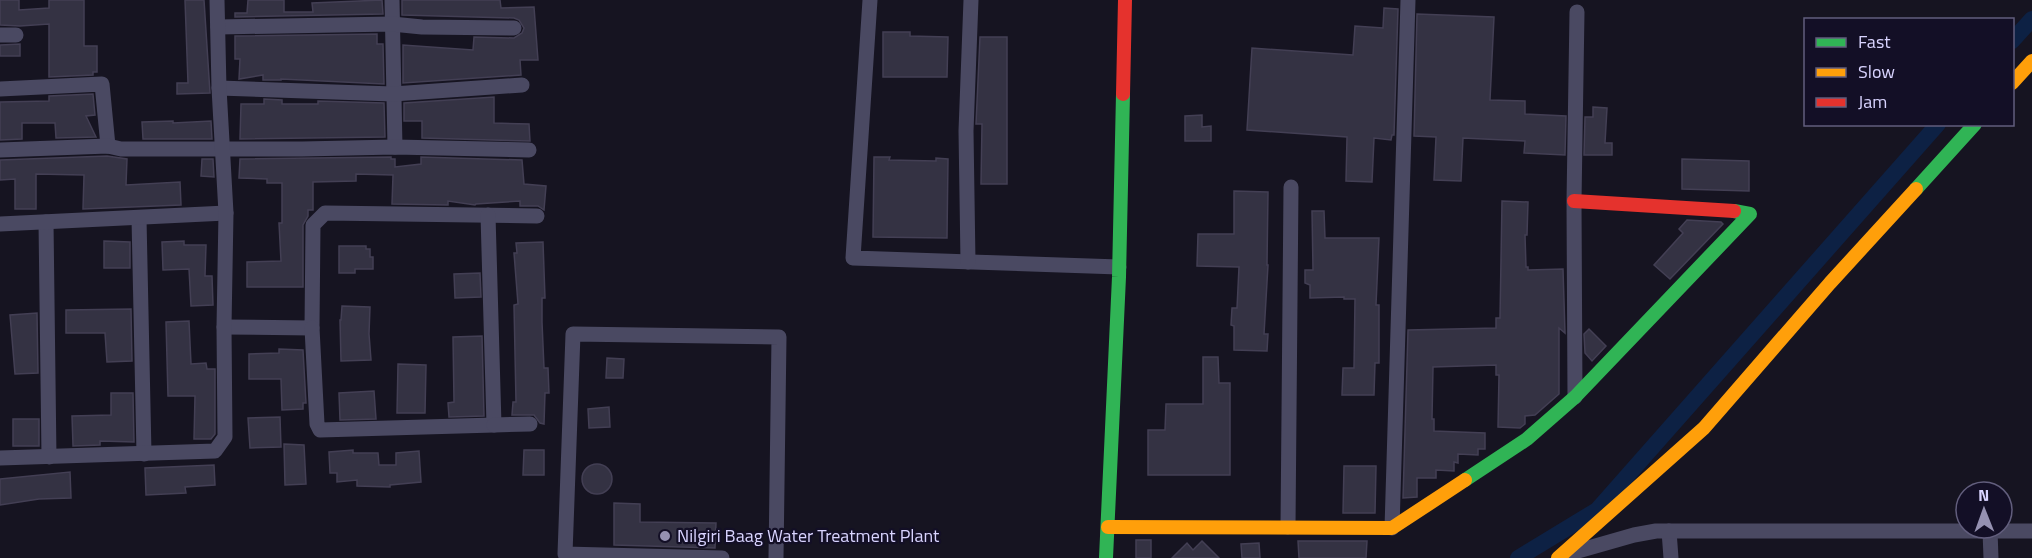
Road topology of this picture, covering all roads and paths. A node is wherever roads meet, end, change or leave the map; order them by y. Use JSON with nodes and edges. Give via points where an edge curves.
{"nodes":[{"id":1,"x":217,"y":0,"type":"edge"},
{"id":2,"x":392,"y":0,"type":"edge"},
{"id":3,"x":870,"y":0,"type":"edge"},
{"id":4,"x":971,"y":0,"type":"edge"},
{"id":5,"x":1125,"y":0,"type":"edge"},
{"id":6,"x":1408,"y":0,"type":"edge"},
{"id":7,"x":1577,"y":12,"type":"dead end"},
{"id":8,"x":392,"y":24,"type":"junction"},
{"id":9,"x":218,"y":27,"type":"junction"},
{"id":10,"x":514,"y":28,"type":"dead end"},
{"id":11,"x":16,"y":34,"type":"dead end"},
{"id":12,"x":0,"y":35,"type":"edge"},
{"id":13,"x":2032,"y":62,"type":"edge"},
{"id":14,"x":2014,"y":82,"type":"edge"},
{"id":15,"x":522,"y":85,"type":"dead end"},
{"id":16,"x":219,"y":88,"type":"junction"},
{"id":17,"x":0,"y":89,"type":"edge"},
{"id":18,"x":393,"y":94,"type":"junction"},
{"id":19,"x":1973,"y":126,"type":"edge"},
{"id":20,"x":108,"y":146,"type":"junction"},
{"id":21,"x":395,"y":147,"type":"junction"},
{"id":22,"x":222,"y":149,"type":"junction"},
{"id":23,"x":0,"y":150,"type":"edge"},
{"id":24,"x":529,"y":150,"type":"dead end"},
{"id":25,"x":1291,"y":187,"type":"dead end"},
{"id":26,"x":1574,"y":201,"type":"junction"},
{"id":27,"x":226,"y":213,"type":"junction"},
{"id":28,"x":488,"y":215,"type":"junction"},
{"id":29,"x":537,"y":216,"type":"dead end"},
{"id":30,"x":139,"y":218,"type":"junction"},
{"id":31,"x":46,"y":222,"type":"junction"},
{"id":32,"x":0,"y":224,"type":"edge"},
{"id":33,"x":968,"y":262,"type":"junction"},
{"id":34,"x":1119,"y":267,"type":"junction"},
{"id":35,"x":224,"y":327,"type":"junction"},
{"id":36,"x":312,"y":328,"type":"junction"},
{"id":37,"x":1575,"y":397,"type":"junction"},
{"id":38,"x":530,"y":424,"type":"dead end"},
{"id":39,"x":494,"y":425,"type":"junction"},
{"id":40,"x":144,"y":454,"type":"junction"},
{"id":41,"x":49,"y":457,"type":"junction"},
{"id":42,"x":0,"y":458,"type":"edge"},
{"id":43,"x":1108,"y":527,"type":"junction"},
{"id":44,"x":1288,"y":527,"type":"junction"},
{"id":45,"x":1392,"y":528,"type":"junction"},
{"id":46,"x":1668,"y":531,"type":"junction"},
{"id":47,"x":1954,"y":531,"type":"edge"},
{"id":48,"x":2014,"y":531,"type":"edge"},
{"id":49,"x":2032,"y":531,"type":"edge"},
{"id":50,"x":1990,"y":540,"type":"edge"},
{"id":51,"x":1560,"y":557,"type":"edge"},
{"id":52,"x":722,"y":558,"type":"edge"},
{"id":53,"x":776,"y":558,"type":"edge"},
{"id":54,"x":1106,"y":558,"type":"edge"},
{"id":55,"x":1671,"y":558,"type":"edge"},
{"id":56,"x":1991,"y":558,"type":"edge"}],
"edges":[{"from":1,"to":9,"type":"street"},
{"from":2,"to":8,"type":"street"},
{"from":3,"to":33,"type":"street","via":[[853,258]]},
{"from":4,"to":33,"type":"street","via":[[966,131]]},
{"from":5,"to":34,"type":"street"},
{"from":6,"to":45,"type":"street"},
{"from":7,"to":26,"type":"street"},
{"from":8,"to":9,"type":"street"},
{"from":8,"to":10,"type":"street"},
{"from":8,"to":18,"type":"street"},
{"from":9,"to":16,"type":"street"},
{"from":11,"to":12,"type":"street"},
{"from":13,"to":14,"type":"street"},
{"from":15,"to":18,"type":"street"},
{"from":16,"to":18,"type":"street"},
{"from":16,"to":22,"type":"street"},
{"from":17,"to":20,"type":"street","via":[[102,84]]},
{"from":18,"to":21,"type":"street"},
{"from":19,"to":51,"type":"street","via":[[1704,428]]},
{"from":20,"to":22,"type":"street"},
{"from":20,"to":23,"type":"street"},
{"from":21,"to":22,"type":"street"},
{"from":21,"to":24,"type":"street"},
{"from":22,"to":27,"type":"street"},
{"from":25,"to":44,"type":"street"},
{"from":26,"to":37,"type":"street"},
{"from":26,"to":37,"type":"street","via":[[1750,214]]},
{"from":27,"to":30,"type":"street"},
{"from":27,"to":35,"type":"street"},
{"from":28,"to":29,"type":"street"},
{"from":28,"to":36,"type":"street","via":[[325,213],[313,225]]},
{"from":28,"to":39,"type":"street"},
{"from":30,"to":31,"type":"street"},
{"from":30,"to":40,"type":"street"},
{"from":31,"to":32,"type":"street"},
{"from":31,"to":41,"type":"street"},
{"from":33,"to":34,"type":"street"},
{"from":34,"to":43,"type":"street"},
{"from":35,"to":36,"type":"street"},
{"from":35,"to":40,"type":"street","via":[[225,437],[215,451]]},
{"from":36,"to":39,"type":"street","via":[[316,424],[320,430]]},
{"from":37,"to":45,"type":"street","via":[[1527,439]]},
{"from":38,"to":39,"type":"street"},
{"from":40,"to":41,"type":"street"},
{"from":41,"to":42,"type":"street"},
{"from":43,"to":44,"type":"street"},
{"from":43,"to":54,"type":"street"},
{"from":44,"to":45,"type":"street"},
{"from":46,"to":47,"type":"street"},
{"from":46,"to":51,"type":"street","via":[[1634,535]]},
{"from":46,"to":55,"type":"street"},
{"from":48,"to":49,"type":"street"},
{"from":50,"to":56,"type":"street"},
{"from":52,"to":53,"type":"street","via":[[565,554],[573,334],[779,337]]}]}
